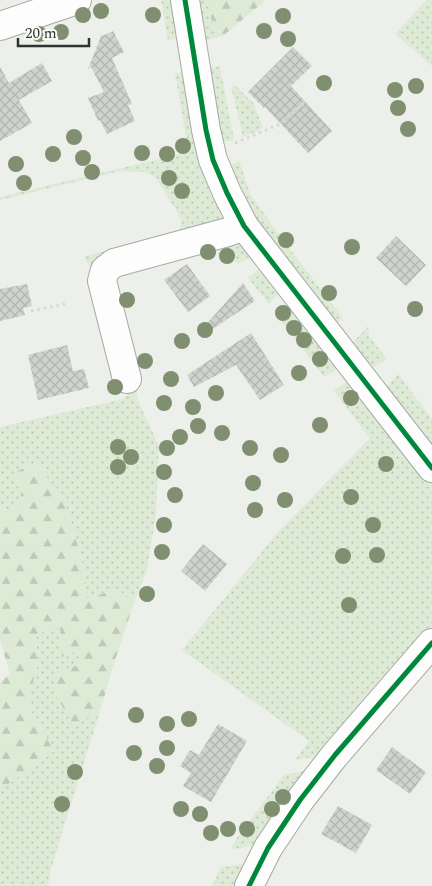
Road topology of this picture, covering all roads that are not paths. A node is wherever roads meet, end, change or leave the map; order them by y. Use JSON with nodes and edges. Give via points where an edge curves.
{"nodes":[{"id":1,"x":77,"y":0,"type":"edge"},
{"id":2,"x":185,"y":0,"type":"edge"},
{"id":3,"x":0,"y":26,"type":"edge"},
{"id":4,"x":244,"y":226,"type":"junction"},
{"id":5,"x":127,"y":379,"type":"dead end"},
{"id":6,"x":432,"y":468,"type":"edge"},
{"id":7,"x":432,"y":643,"type":"edge"},
{"id":8,"x":249,"y":886,"type":"edge"}],
"edges":[{"from":1,"to":3,"type":"street"},
{"from":2,"to":4,"type":"street","via":[[213,160]]},
{"from":4,"to":5,"type":"street","via":[[114,263],[105,270],[102,281]]},
{"from":4,"to":6,"type":"street"},
{"from":7,"to":8,"type":"street","via":[[300,800],[268,848]]}]}
